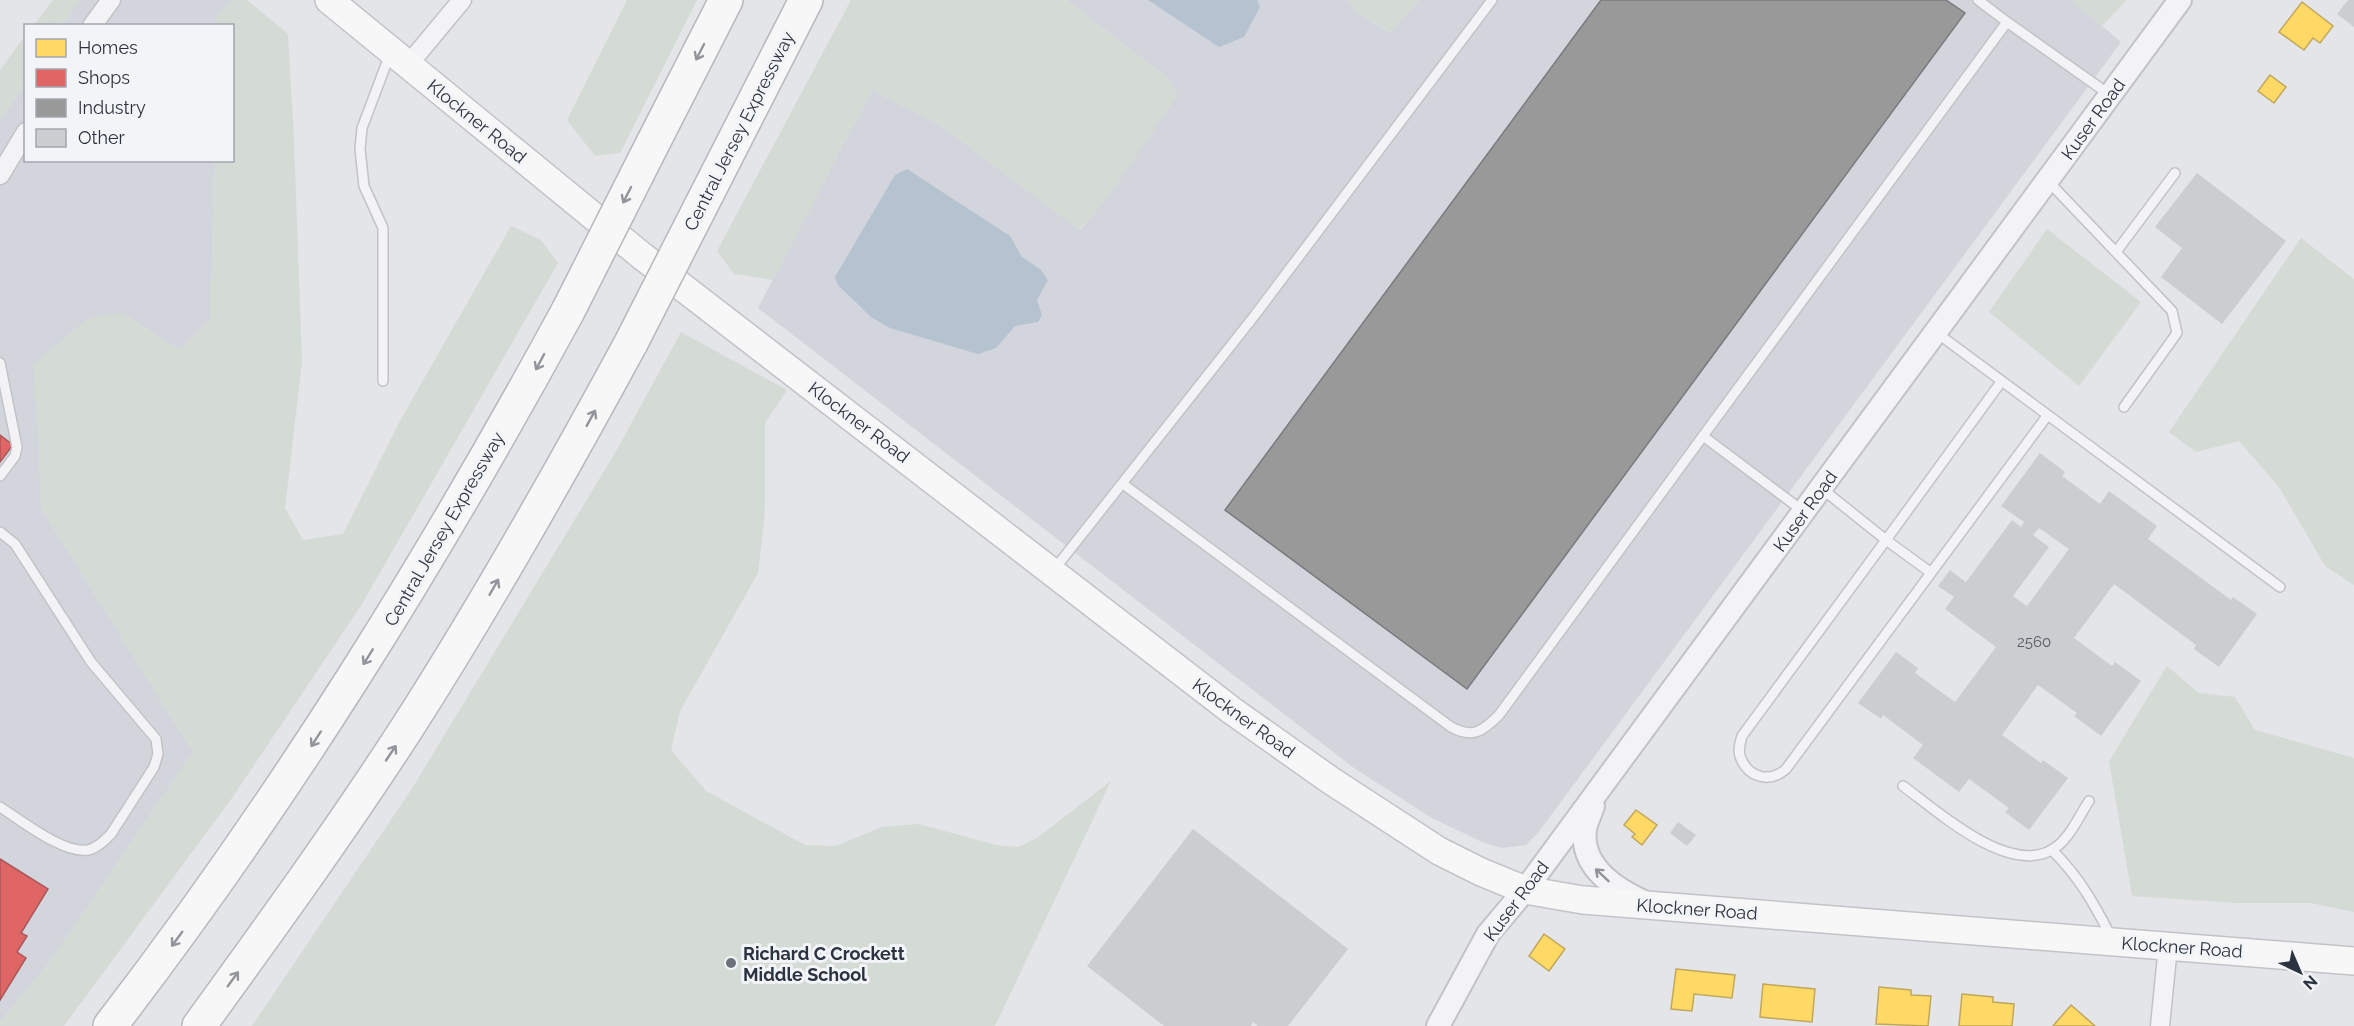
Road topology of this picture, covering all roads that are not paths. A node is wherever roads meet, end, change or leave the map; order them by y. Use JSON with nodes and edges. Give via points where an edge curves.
{"nodes":[{"id":1,"x":111,"y":0,"type":"edge"},
{"id":2,"x":329,"y":0,"type":"edge"},
{"id":3,"x":462,"y":0,"type":"edge"},
{"id":4,"x":726,"y":0,"type":"edge"},
{"id":5,"x":806,"y":0,"type":"edge"},
{"id":6,"x":1492,"y":0,"type":"edge"},
{"id":7,"x":1978,"y":0,"type":"edge"},
{"id":8,"x":2180,"y":0,"type":"edge"},
{"id":9,"x":2007,"y":22,"type":"junction"},
{"id":10,"x":93,"y":24,"type":"edge"},
{"id":11,"x":400,"y":58,"type":"junction"},
{"id":12,"x":2110,"y":95,"type":"junction"},
{"id":13,"x":24,"y":135,"type":"edge"},
{"id":14,"x":2175,"y":173,"type":"dead end"},
{"id":15,"x":0,"y":175,"type":"edge"},
{"id":16,"x":2048,"y":181,"type":"junction"},
{"id":17,"x":2116,"y":252,"type":"junction"},
{"id":18,"x":1937,"y":333,"type":"junction"},
{"id":19,"x":0,"y":363,"type":"edge"},
{"id":20,"x":383,"y":381,"type":"dead end"},
{"id":21,"x":2001,"y":382,"type":"junction"},
{"id":22,"x":4,"y":397,"type":"edge"},
{"id":23,"x":2124,"y":407,"type":"dead end"},
{"id":24,"x":2048,"y":416,"type":"junction"},
{"id":25,"x":1703,"y":436,"type":"junction"},
{"id":26,"x":0,"y":476,"type":"edge"},
{"id":27,"x":1123,"y":484,"type":"junction"},
{"id":28,"x":1821,"y":488,"type":"junction"},
{"id":29,"x":1805,"y":512,"type":"junction"},
{"id":30,"x":0,"y":532,"type":"edge"},
{"id":31,"x":1886,"y":540,"type":"junction"},
{"id":32,"x":1053,"y":571,"type":"junction"},
{"id":33,"x":1930,"y":572,"type":"junction"},
{"id":34,"x":2280,"y":587,"type":"dead end"},
{"id":35,"x":1601,"y":786,"type":"junction"},
{"id":36,"x":1903,"y":786,"type":"dead end"},
{"id":37,"x":2089,"y":801,"type":"dead end"},
{"id":38,"x":0,"y":807,"type":"edge"},
{"id":39,"x":2052,"y":850,"type":"junction"},
{"id":40,"x":1525,"y":890,"type":"junction"},
{"id":41,"x":1651,"y":905,"type":"junction"},
{"id":42,"x":2114,"y":942,"type":"junction"},
{"id":43,"x":2168,"y":946,"type":"junction"},
{"id":44,"x":2354,"y":961,"type":"edge"},
{"id":45,"x":110,"y":1026,"type":"edge"},
{"id":46,"x":199,"y":1026,"type":"edge"},
{"id":47,"x":1438,"y":1026,"type":"edge"},
{"id":48,"x":2160,"y":1026,"type":"edge"}],
"edges":[{"from":1,"to":10,"type":"street"},
{"from":2,"to":11,"type":"main road","name":"Klockner Road"},
{"from":3,"to":11,"type":"street"},
{"from":4,"to":45,"type":"highway","name":"Central Jersey Expressway","one_way":true,"bridge":true,"via":[[520,400],[418,575],[348,690],[211,892]]},
{"from":46,"to":5,"type":"highway","name":"Central Jersey Expressway","one_way":true,"bridge":true,"via":[[316,865],[408,728],[479,611],[631,343]]},
{"from":6,"to":27,"type":"lane","via":[[1256,315]]},
{"from":7,"to":9,"type":"lane"},
{"from":8,"to":12,"type":"street","name":"Kuser Road"},
{"from":9,"to":12,"type":"lane"},
{"from":9,"to":25,"type":"lane"},
{"from":11,"to":20,"type":"lane","via":[[363,128],[360,149],[364,186],[383,228]]},
{"from":11,"to":32,"type":"main road","name":"Klockner Road","via":[[642,256]]},
{"from":12,"to":16,"type":"street","name":"Kuser Road"},
{"from":13,"to":15,"type":"street"},
{"from":14,"to":17,"type":"lane"},
{"from":16,"to":17,"type":"lane"},
{"from":16,"to":18,"type":"street","name":"Kuser Road"},
{"from":17,"to":23,"type":"lane","via":[[2172,311],[2178,333]]},
{"from":18,"to":21,"type":"lane"},
{"from":18,"to":28,"type":"street","name":"Kuser Road"},
{"from":19,"to":22,"type":"lane"},
{"from":21,"to":24,"type":"lane"},
{"from":21,"to":31,"type":"lane"},
{"from":22,"to":26,"type":"lane","via":[[17,447]]},
{"from":24,"to":33,"type":"lane"},
{"from":24,"to":34,"type":"lane"},
{"from":25,"to":27,"type":"lane","via":[[1499,715],[1474,733],[1462,733],[1451,727]]},
{"from":25,"to":29,"type":"lane"},
{"from":27,"to":32,"type":"lane"},
{"from":28,"to":29,"type":"street","name":"Kuser Road"},
{"from":28,"to":31,"type":"lane"},
{"from":29,"to":35,"type":"street","name":"Kuser Road"},
{"from":30,"to":38,"type":"lane","via":[[15,544],[91,662],[148,727],[156,739],[158,754],[154,767],[111,834],[90,850],[64,847]]},
{"from":31,"to":33,"type":"lane"},
{"from":31,"to":33,"type":"lane","via":[[1742,736],[1740,756],[1751,771],[1772,779],[1786,769]]},
{"from":32,"to":40,"type":"main road","name":"Klockner Road","via":[[1232,710],[1330,780],[1439,851]]},
{"from":35,"to":40,"type":"street","name":"Kuser Road"},
{"from":41,"to":35,"type":"street","one_way":true,"via":[[1621,891],[1596,870],[1588,856],[1585,829]]},
{"from":36,"to":39,"type":"lane","via":[[1975,839],[1995,848],[2037,855]]},
{"from":37,"to":39,"type":"lane"},
{"from":39,"to":42,"type":"lane","via":[[2088,892]]},
{"from":40,"to":41,"type":"main road","name":"Klockner Road","via":[[1583,900]]},
{"from":40,"to":47,"type":"street","name":"Kuser Road","via":[[1488,934]]},
{"from":41,"to":42,"type":"main road","name":"Klockner Road"},
{"from":42,"to":43,"type":"main road","name":"Klockner Road"},
{"from":43,"to":44,"type":"main road","name":"Klockner Road"},
{"from":43,"to":48,"type":"street"}]}
